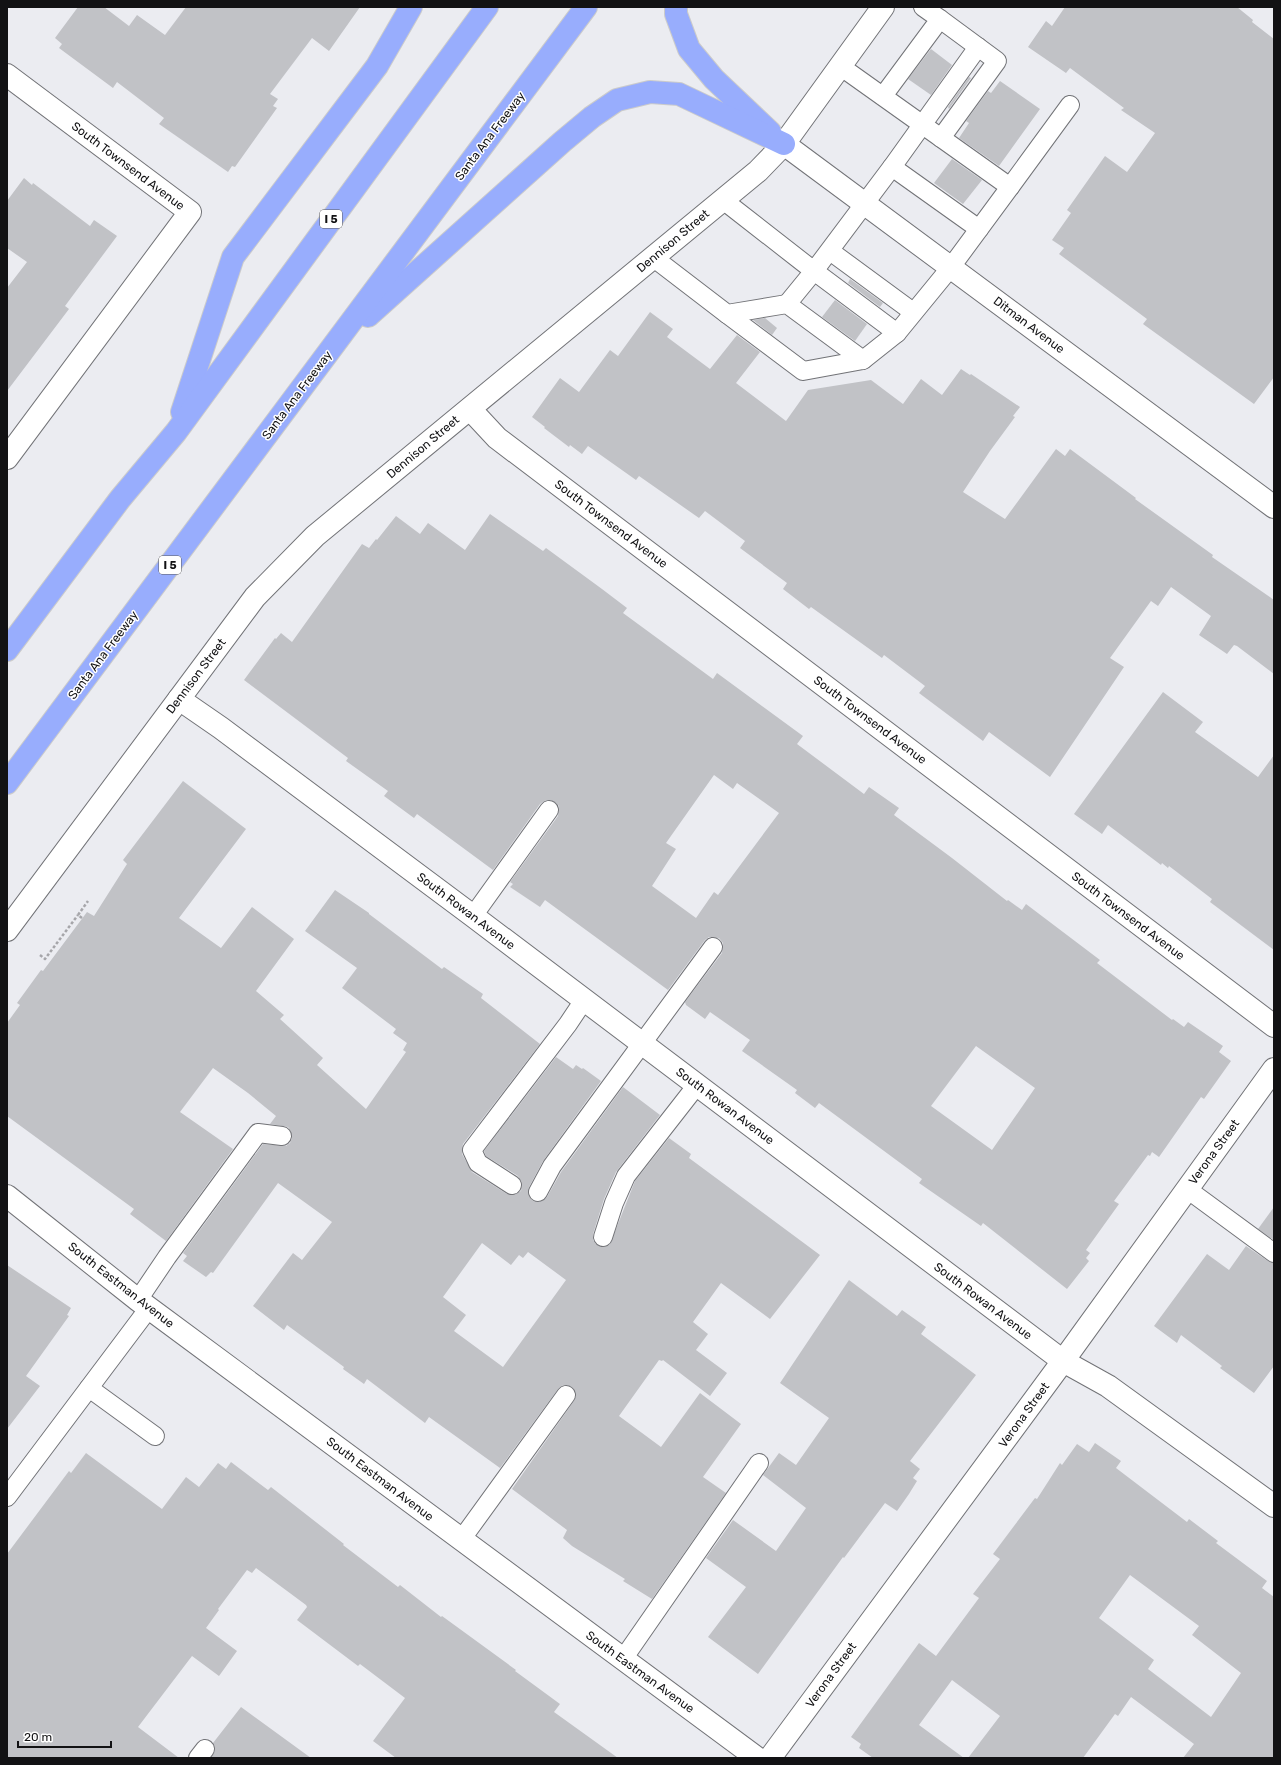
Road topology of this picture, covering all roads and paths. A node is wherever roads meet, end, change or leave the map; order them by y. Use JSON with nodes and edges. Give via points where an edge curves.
{"nodes":[{"id":1,"x":411,"y":7,"type":"edge"},
{"id":2,"x":487,"y":7,"type":"edge"},
{"id":3,"x":586,"y":7,"type":"edge"},
{"id":4,"x":676,"y":7,"type":"edge"},
{"id":5,"x":883,"y":7,"type":"edge"},
{"id":6,"x":923,"y":7,"type":"edge"},
{"id":7,"x":940,"y":19,"type":"junction"},
{"id":8,"x":978,"y":47,"type":"junction"},
{"id":9,"x":840,"y":66,"type":"junction"},
{"id":10,"x":7,"y":75,"type":"edge"},
{"id":11,"x":882,"y":96,"type":"junction"},
{"id":12,"x":1070,"y":105,"type":"dead end"},
{"id":13,"x":922,"y":124,"type":"junction"},
{"id":14,"x":941,"y":138,"type":"junction"},
{"id":15,"x":784,"y":144,"type":"junction"},
{"id":16,"x":892,"y":167,"type":"junction"},
{"id":17,"x":1010,"y":187,"type":"junction"},
{"id":18,"x":723,"y":200,"type":"junction"},
{"id":19,"x":865,"y":204,"type":"junction"},
{"id":20,"x":979,"y":229,"type":"junction"},
{"id":21,"x":830,"y":251,"type":"junction"},
{"id":22,"x":654,"y":258,"type":"junction"},
{"id":23,"x":951,"y":267,"type":"junction"},
{"id":24,"x":814,"y":271,"type":"junction"},
{"id":25,"x":787,"y":304,"type":"junction"},
{"id":26,"x":913,"y":312,"type":"junction"},
{"id":27,"x":727,"y":314,"type":"junction"},
{"id":28,"x":897,"y":333,"type":"junction"},
{"id":29,"x":333,"y":347,"type":"junction"},
{"id":30,"x":863,"y":360,"type":"junction"},
{"id":31,"x":470,"y":409,"type":"junction"},
{"id":32,"x":176,"y":432,"type":"junction"},
{"id":33,"x":7,"y":458,"type":"edge"},
{"id":34,"x":1274,"y":507,"type":"edge"},
{"id":35,"x":7,"y":650,"type":"edge"},
{"id":36,"x":179,"y":699,"type":"junction"},
{"id":37,"x":7,"y":783,"type":"edge"},
{"id":38,"x":548,"y":810,"type":"dead end"},
{"id":39,"x":88,"y":901,"type":"dead end"},
{"id":40,"x":78,"y":915,"type":"junction"},
{"id":41,"x":473,"y":916,"type":"junction"},
{"id":42,"x":82,"y":918,"type":"dead end"},
{"id":43,"x":7,"y":930,"type":"edge"},
{"id":44,"x":713,"y":946,"type":"dead end"},
{"id":45,"x":40,"y":955,"type":"dead end"},
{"id":46,"x":584,"y":1000,"type":"junction"},
{"id":47,"x":1274,"y":1026,"type":"edge"},
{"id":48,"x":642,"y":1043,"type":"junction"},
{"id":49,"x":1274,"y":1069,"type":"edge"},
{"id":50,"x":697,"y":1085,"type":"junction"},
{"id":51,"x":282,"y":1136,"type":"dead end"},
{"id":52,"x":512,"y":1185,"type":"dead end"},
{"id":53,"x":1187,"y":1189,"type":"junction"},
{"id":54,"x":538,"y":1192,"type":"dead end"},
{"id":55,"x":7,"y":1196,"type":"edge"},
{"id":56,"x":603,"y":1237,"type":"dead end"},
{"id":57,"x":1274,"y":1254,"type":"edge"},
{"id":58,"x":143,"y":1304,"type":"junction"},
{"id":59,"x":1063,"y":1362,"type":"junction"},
{"id":60,"x":89,"y":1388,"type":"junction"},
{"id":61,"x":566,"y":1395,"type":"dead end"},
{"id":62,"x":155,"y":1436,"type":"dead end"},
{"id":63,"x":759,"y":1463,"type":"dead end"},
{"id":64,"x":7,"y":1497,"type":"edge"},
{"id":65,"x":1274,"y":1506,"type":"edge"},
{"id":66,"x":461,"y":1540,"type":"junction"},
{"id":67,"x":622,"y":1659,"type":"junction"},
{"id":68,"x":757,"y":1758,"type":"edge"},
{"id":69,"x":770,"y":1758,"type":"edge"}],
"edges":[{"from":1,"to":32,"type":"highway","via":[[377,66],[233,257]]},
{"from":2,"to":32,"type":"highway","number":"I 5"},
{"from":3,"to":29,"type":"highway","name":"Santa Ana Freeway","number":"I 5"},
{"from":4,"to":15,"type":"highway","via":[[676,14],[689,50],[714,79]]},
{"from":5,"to":9,"type":"street","name":"Dennison Street"},
{"from":6,"to":7,"type":"lane"},
{"from":7,"to":8,"type":"lane"},
{"from":7,"to":11,"type":"lane"},
{"from":8,"to":13,"type":"lane"},
{"from":8,"to":14,"type":"lane","via":[[998,61]]},
{"from":9,"to":11,"type":"lane"},
{"from":9,"to":15,"type":"street","name":"Dennison Street"},
{"from":10,"to":33,"type":"street","name":"South Townsend Avenue","via":[[190,212]]},
{"from":11,"to":13,"type":"lane"},
{"from":12,"to":17,"type":"lane"},
{"from":13,"to":14,"type":"lane"},
{"from":13,"to":16,"type":"lane"},
{"from":14,"to":17,"type":"lane"},
{"from":15,"to":18,"type":"street","name":"Dennison Street"},
{"from":15,"to":19,"type":"street","name":"Ditman Avenue"},
{"from":15,"to":29,"type":"highway","via":[[679,94],[650,92],[617,100],[562,142]]},
{"from":16,"to":19,"type":"lane"},
{"from":16,"to":20,"type":"lane"},
{"from":17,"to":20,"type":"lane"},
{"from":18,"to":22,"type":"street","name":"Dennison Street"},
{"from":18,"to":24,"type":"lane"},
{"from":19,"to":21,"type":"lane"},
{"from":19,"to":23,"type":"street","name":"Ditman Avenue"},
{"from":20,"to":23,"type":"lane"},
{"from":21,"to":24,"type":"lane"},
{"from":21,"to":26,"type":"lane"},
{"from":22,"to":27,"type":"lane"},
{"from":22,"to":31,"type":"street","name":"Dennison Street"},
{"from":23,"to":26,"type":"lane"},
{"from":23,"to":34,"type":"street","name":"Ditman Avenue"},
{"from":24,"to":25,"type":"lane"},
{"from":24,"to":28,"type":"lane"},
{"from":25,"to":27,"type":"lane"},
{"from":25,"to":30,"type":"lane"},
{"from":26,"to":28,"type":"lane"},
{"from":27,"to":30,"type":"lane","via":[[803,371]]},
{"from":28,"to":30,"type":"lane"},
{"from":29,"to":37,"type":"highway","name":"Santa Ana Freeway","number":"I 5"},
{"from":31,"to":36,"type":"street","name":"Dennison Street","via":[[315,536],[255,597]]},
{"from":31,"to":47,"type":"street","name":"South Townsend Avenue","via":[[497,438]]},
{"from":32,"to":35,"type":"highway","number":"I 5","via":[[120,499]]},
{"from":36,"to":41,"type":"street","name":"South Rowan Avenue"},
{"from":36,"to":43,"type":"street","name":"Dennison Street"},
{"from":38,"to":41,"type":"lane"},
{"from":39,"to":40,"type":"path"},
{"from":40,"to":42,"type":"path"},
{"from":40,"to":45,"type":"path","via":[[45,959]]},
{"from":41,"to":46,"type":"street","name":"South Rowan Avenue"},
{"from":44,"to":48,"type":"lane"},
{"from":46,"to":48,"type":"street","name":"South Rowan Avenue"},
{"from":46,"to":52,"type":"lane","via":[[472,1150],[478,1163]]},
{"from":48,"to":50,"type":"street","name":"South Rowan Avenue"},
{"from":48,"to":54,"type":"lane","via":[[552,1166]]},
{"from":49,"to":53,"type":"street","name":"Verona Street"},
{"from":50,"to":56,"type":"lane","via":[[626,1176]]},
{"from":50,"to":59,"type":"street","name":"South Rowan Avenue"},
{"from":51,"to":58,"type":"lane","via":[[258,1133],[171,1251]]},
{"from":53,"to":57,"type":"lane"},
{"from":53,"to":59,"type":"street","name":"Verona Street"},
{"from":55,"to":58,"type":"street","name":"South Eastman Avenue"},
{"from":58,"to":60,"type":"lane"},
{"from":58,"to":66,"type":"street","name":"South Eastman Avenue"},
{"from":59,"to":65,"type":"street","name":"South Rowan Avenue","via":[[1108,1386]]},
{"from":59,"to":69,"type":"street","name":"Verona Street"},
{"from":60,"to":62,"type":"lane"},
{"from":60,"to":64,"type":"lane"},
{"from":61,"to":66,"type":"lane"},
{"from":63,"to":67,"type":"lane"},
{"from":66,"to":67,"type":"street","name":"South Eastman Avenue"},
{"from":67,"to":68,"type":"street","name":"South Eastman Avenue"}]}
